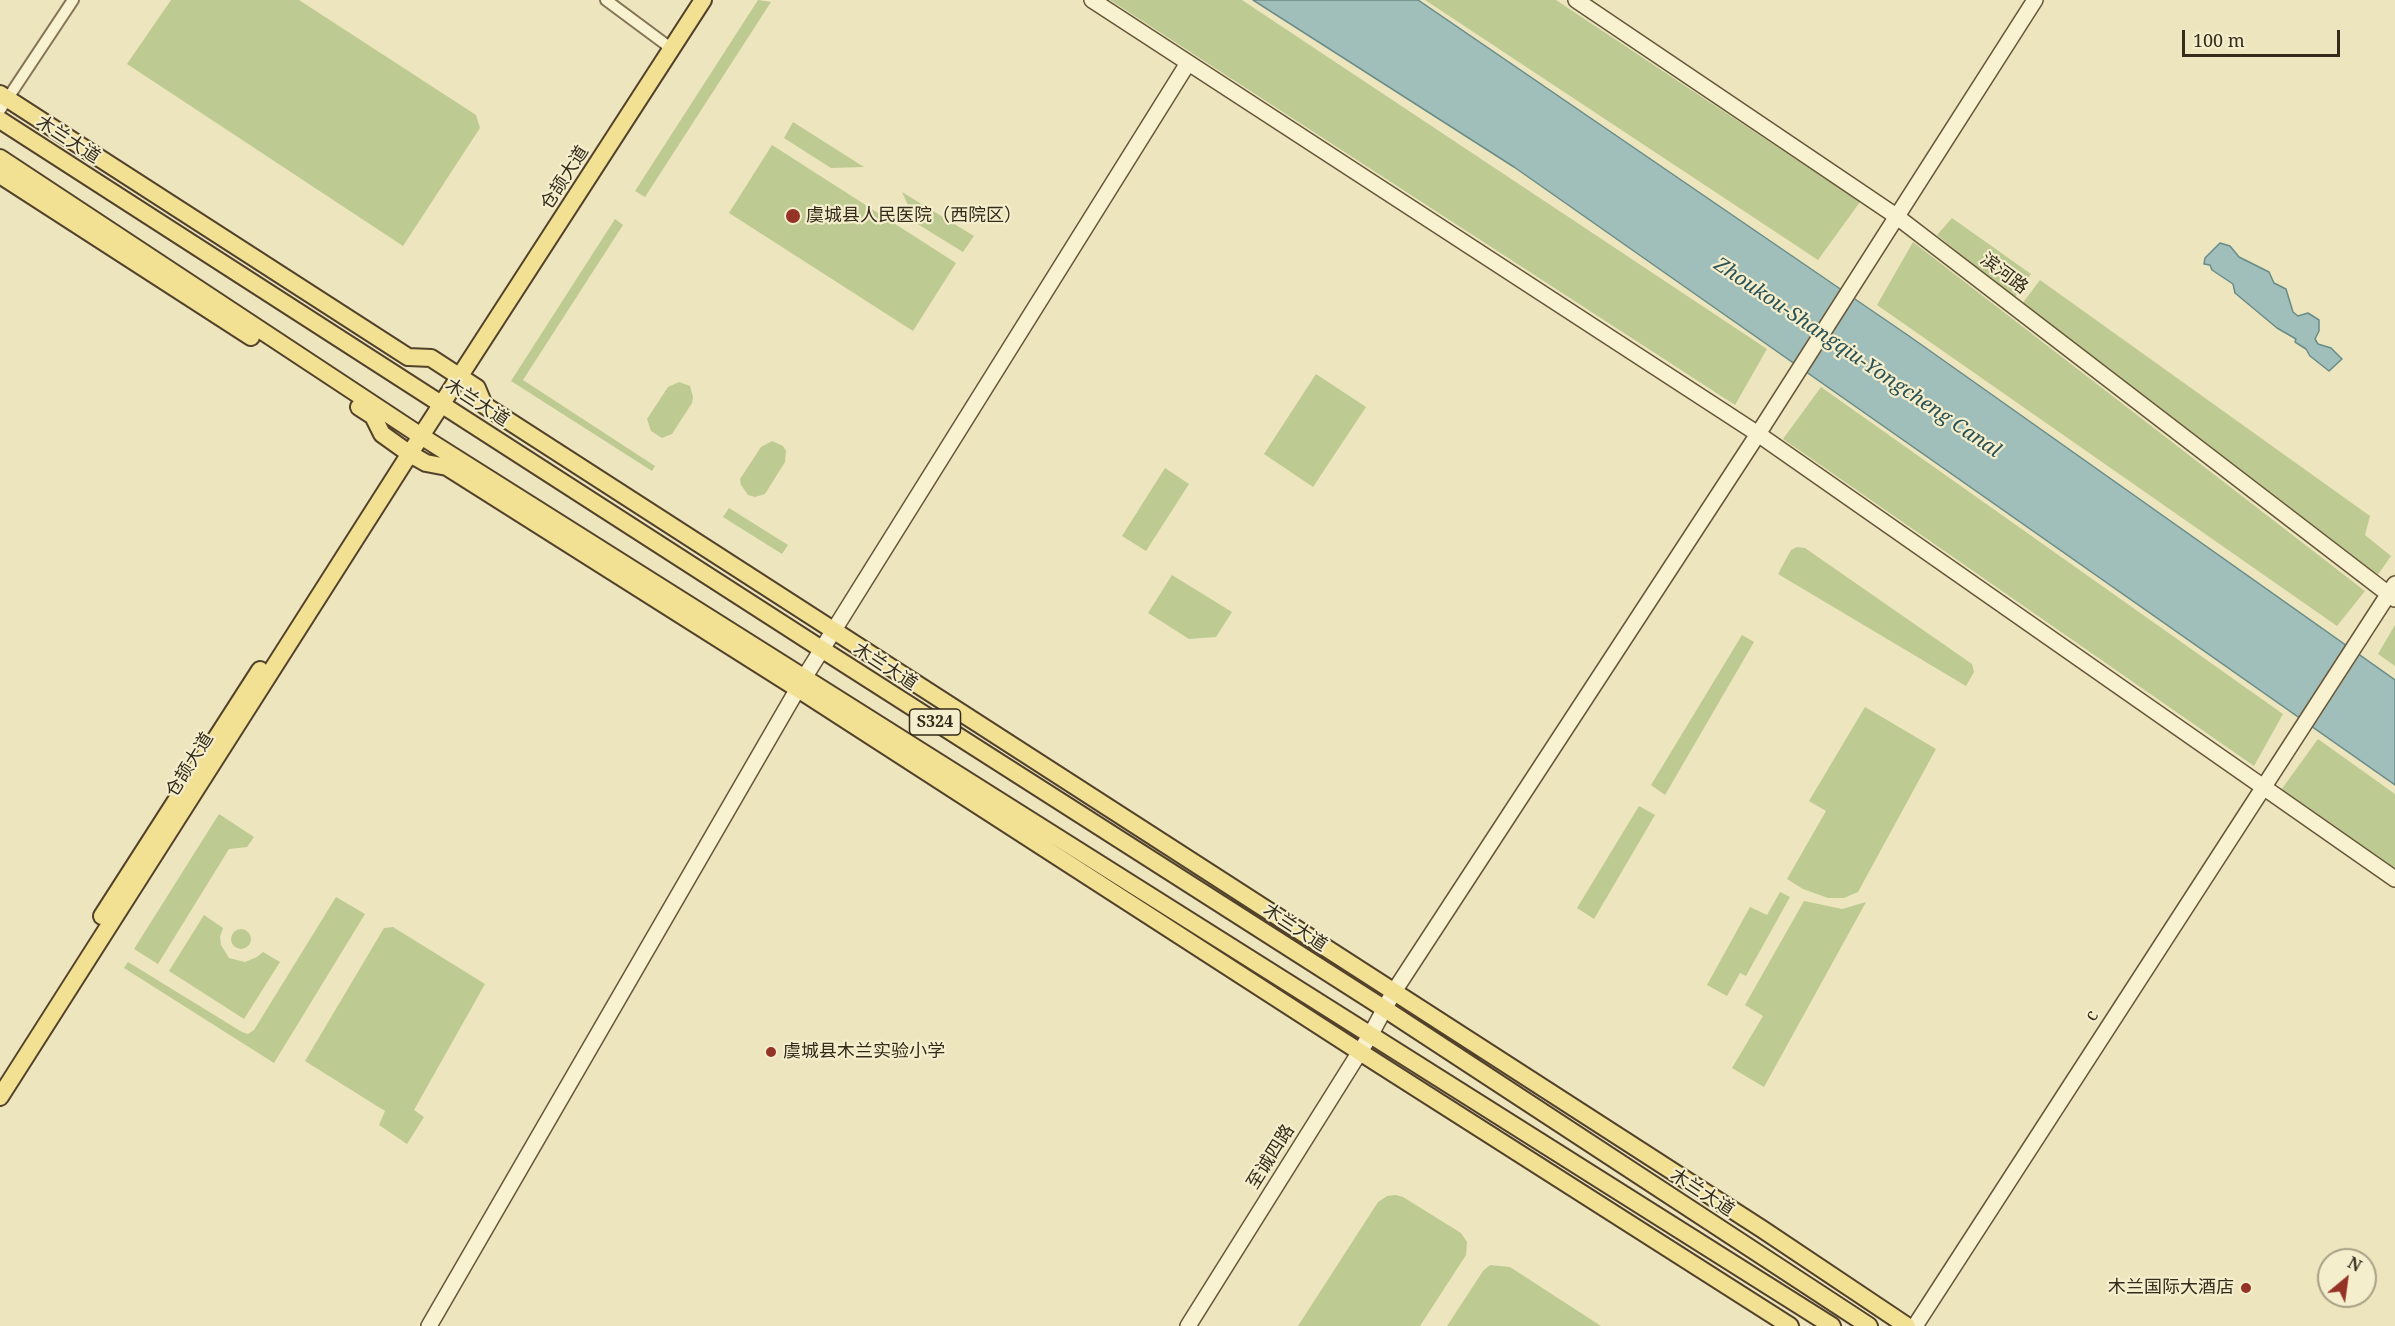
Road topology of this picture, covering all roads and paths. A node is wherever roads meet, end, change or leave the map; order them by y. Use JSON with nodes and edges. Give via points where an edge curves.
{"nodes":[{"id":1,"x":73,"y":0,"type":"edge"},
{"id":2,"x":606,"y":0,"type":"edge"},
{"id":3,"x":693,"y":0,"type":"edge"},
{"id":4,"x":703,"y":0,"type":"edge"},
{"id":5,"x":1092,"y":0,"type":"edge"},
{"id":6,"x":1576,"y":0,"type":"edge"},
{"id":7,"x":2035,"y":0,"type":"edge"},
{"id":8,"x":668,"y":46,"type":"junction"},
{"id":9,"x":1188,"y":63,"type":"junction"},
{"id":10,"x":2,"y":101,"type":"edge"},
{"id":11,"x":0,"y":120,"type":"edge"},
{"id":12,"x":0,"y":158,"type":"edge"},
{"id":13,"x":0,"y":176,"type":"edge"},
{"id":14,"x":1896,"y":216,"type":"junction"},
{"id":15,"x":456,"y":374,"type":"junction"},
{"id":16,"x":438,"y":401,"type":"junction"},
{"id":17,"x":417,"y":434,"type":"junction"},
{"id":18,"x":1758,"y":434,"type":"junction"},
{"id":19,"x":406,"y":451,"type":"junction"},
{"id":20,"x":2393,"y":592,"type":"edge"},
{"id":21,"x":835,"y":630,"type":"junction"},
{"id":22,"x":823,"y":650,"type":"junction"},
{"id":23,"x":801,"y":684,"type":"junction"},
{"id":24,"x":2264,"y":787,"type":"junction"},
{"id":25,"x":2395,"y":879,"type":"edge"},
{"id":26,"x":1393,"y":993,"type":"junction"},
{"id":27,"x":1385,"y":1009,"type":"junction"},
{"id":28,"x":1371,"y":1034,"type":"junction"},
{"id":29,"x":1360,"y":1052,"type":"junction"},
{"id":30,"x":0,"y":1076,"type":"edge"},
{"id":31,"x":0,"y":1096,"type":"edge"},
{"id":32,"x":429,"y":1326,"type":"edge"},
{"id":33,"x":1188,"y":1326,"type":"edge"},
{"id":34,"x":1790,"y":1326,"type":"edge"},
{"id":35,"x":1832,"y":1326,"type":"edge"},
{"id":36,"x":1869,"y":1326,"type":"edge"},
{"id":37,"x":1907,"y":1326,"type":"edge"},
{"id":38,"x":1915,"y":1326,"type":"edge"}],
"edges":[{"from":1,"to":10,"type":"street"},
{"from":2,"to":8,"type":"street"},
{"from":3,"to":8,"type":"main road","name":"仓颉大道"},
{"from":4,"to":8,"type":"main road","name":"仓颉大道"},
{"from":5,"to":9,"type":"street"},
{"from":6,"to":14,"type":"street","name":"滨河路"},
{"from":7,"to":14,"type":"street","name":"至诚四路"},
{"from":8,"to":15,"type":"main road","name":"仓颉大道"},
{"from":9,"to":18,"type":"street"},
{"from":9,"to":21,"type":"street"},
{"from":10,"to":15,"type":"main road","via":[[408,357],[431,358]]},
{"from":11,"to":16,"type":"main road","name":"木兰大道","number":"S324"},
{"from":12,"to":17,"type":"main road","number":"S324"},
{"from":13,"to":19,"type":"main road","via":[[373,416],[382,434]]},
{"from":14,"to":18,"type":"street","name":"至诚四路"},
{"from":14,"to":20,"type":"street","name":"滨河路"},
{"from":15,"to":16,"type":"main road","name":"仓颉大道"},
{"from":15,"to":21,"type":"main road","via":[[477,388],[484,405]]},
{"from":16,"to":17,"type":"main road","name":"仓颉大道"},
{"from":16,"to":22,"type":"main road","name":"木兰大道","number":"S324"},
{"from":17,"to":19,"type":"main road","name":"仓颉大道"},
{"from":17,"to":23,"type":"main road","number":"S324"},
{"from":18,"to":24,"type":"street"},
{"from":18,"to":26,"type":"street","name":"至诚四路"},
{"from":19,"to":23,"type":"main road","via":[[426,463],[447,467]]},
{"from":19,"to":30,"type":"main road","name":"仓颉大道"},
{"from":19,"to":31,"type":"main road","name":"仓颉大道"},
{"from":20,"to":24,"type":"street","name":"c"},
{"from":21,"to":22,"type":"street"},
{"from":21,"to":26,"type":"main road"},
{"from":22,"to":23,"type":"street"},
{"from":22,"to":27,"type":"main road","name":"木兰大道","number":"S324"},
{"from":23,"to":28,"type":"main road","number":"S324"},
{"from":23,"to":29,"type":"main road"},
{"from":23,"to":32,"type":"street"},
{"from":24,"to":25,"type":"street"},
{"from":24,"to":38,"type":"street","name":"c"},
{"from":26,"to":27,"type":"street","name":"至诚四路"},
{"from":26,"to":37,"type":"main road"},
{"from":27,"to":28,"type":"street","name":"至诚四路"},
{"from":27,"to":36,"type":"main road","name":"木兰大道","number":"S324"},
{"from":28,"to":29,"type":"street","name":"至诚四路"},
{"from":28,"to":35,"type":"main road","number":"S324"},
{"from":29,"to":33,"type":"street","name":"至诚四路"},
{"from":29,"to":34,"type":"main road"}]}
